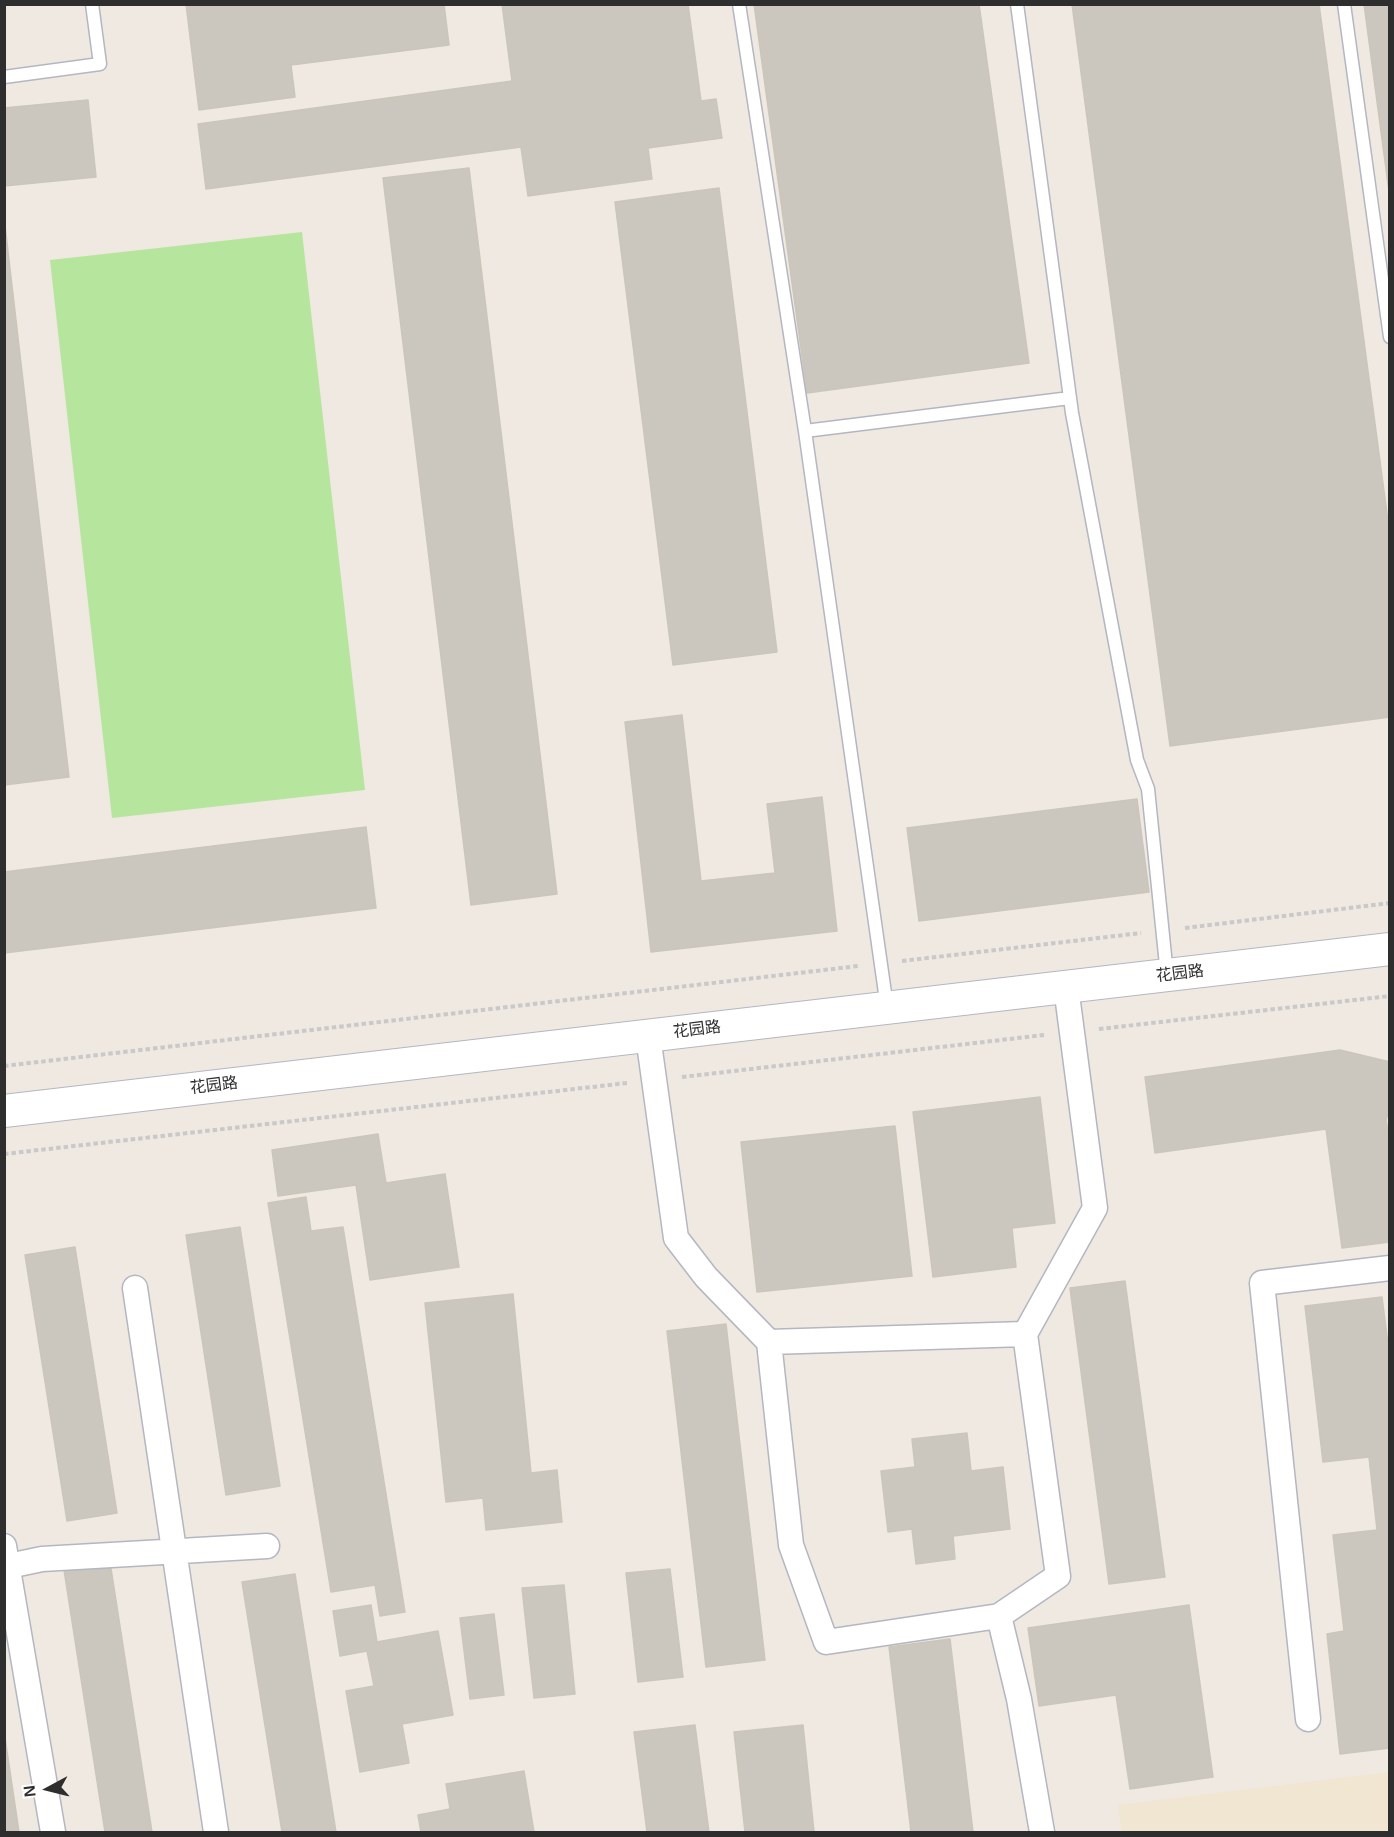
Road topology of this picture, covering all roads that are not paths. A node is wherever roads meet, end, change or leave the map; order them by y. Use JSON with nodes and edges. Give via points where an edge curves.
{"nodes":[{"id":1,"x":92,"y":4,"type":"edge"},
{"id":2,"x":739,"y":4,"type":"edge"},
{"id":3,"x":1017,"y":4,"type":"edge"},
{"id":4,"x":1344,"y":4,"type":"edge"},
{"id":5,"x":4,"y":77,"type":"edge"},
{"id":6,"x":1389,"y":338,"type":"edge"},
{"id":7,"x":1070,"y":398,"type":"junction"},
{"id":8,"x":805,"y":431,"type":"junction"},
{"id":9,"x":1389,"y":949,"type":"edge"},
{"id":10,"x":1167,"y":975,"type":"junction"},
{"id":11,"x":1066,"y":987,"type":"junction"},
{"id":12,"x":887,"y":1008,"type":"junction"},
{"id":13,"x":648,"y":1036,"type":"junction"},
{"id":14,"x":4,"y":1111,"type":"edge"},
{"id":15,"x":1389,"y":1268,"type":"edge"},
{"id":16,"x":135,"y":1288,"type":"dead end"},
{"id":17,"x":1025,"y":1334,"type":"junction"},
{"id":18,"x":769,"y":1342,"type":"junction"},
{"id":19,"x":267,"y":1545,"type":"dead end"},
{"id":20,"x":174,"y":1551,"type":"junction"},
{"id":21,"x":5,"y":1559,"type":"edge"},
{"id":22,"x":999,"y":1616,"type":"junction"},
{"id":23,"x":1308,"y":1719,"type":"dead end"},
{"id":24,"x":216,"y":1832,"type":"edge"},
{"id":25,"x":53,"y":1833,"type":"edge"},
{"id":26,"x":1042,"y":1833,"type":"edge"}],
"edges":[{"from":1,"to":5,"type":"lane","via":[[100,64]]},
{"from":2,"to":8,"type":"lane"},
{"from":3,"to":7,"type":"lane"},
{"from":4,"to":6,"type":"lane"},
{"from":7,"to":8,"type":"lane"},
{"from":7,"to":10,"type":"lane","via":[[1137,760],[1148,789]]},
{"from":8,"to":12,"type":"lane"},
{"from":9,"to":10,"type":"street","name":"花园路"},
{"from":10,"to":11,"type":"street","name":"花园路"},
{"from":11,"to":12,"type":"street","name":"花园路"},
{"from":11,"to":17,"type":"street","via":[[1095,1208]]},
{"from":12,"to":13,"type":"street","name":"花园路"},
{"from":13,"to":14,"type":"street","name":"花园路"},
{"from":13,"to":18,"type":"street","via":[[676,1238],[706,1277]]},
{"from":15,"to":23,"type":"street","via":[[1262,1283]]},
{"from":16,"to":20,"type":"street"},
{"from":17,"to":18,"type":"street"},
{"from":17,"to":22,"type":"street","via":[[1058,1576]]},
{"from":18,"to":22,"type":"street","via":[[791,1545],[826,1642]]},
{"from":19,"to":20,"type":"street"},
{"from":20,"to":21,"type":"street"},
{"from":20,"to":24,"type":"street"},
{"from":21,"to":25,"type":"street"},
{"from":22,"to":26,"type":"street","via":[[1019,1699]]}]}
